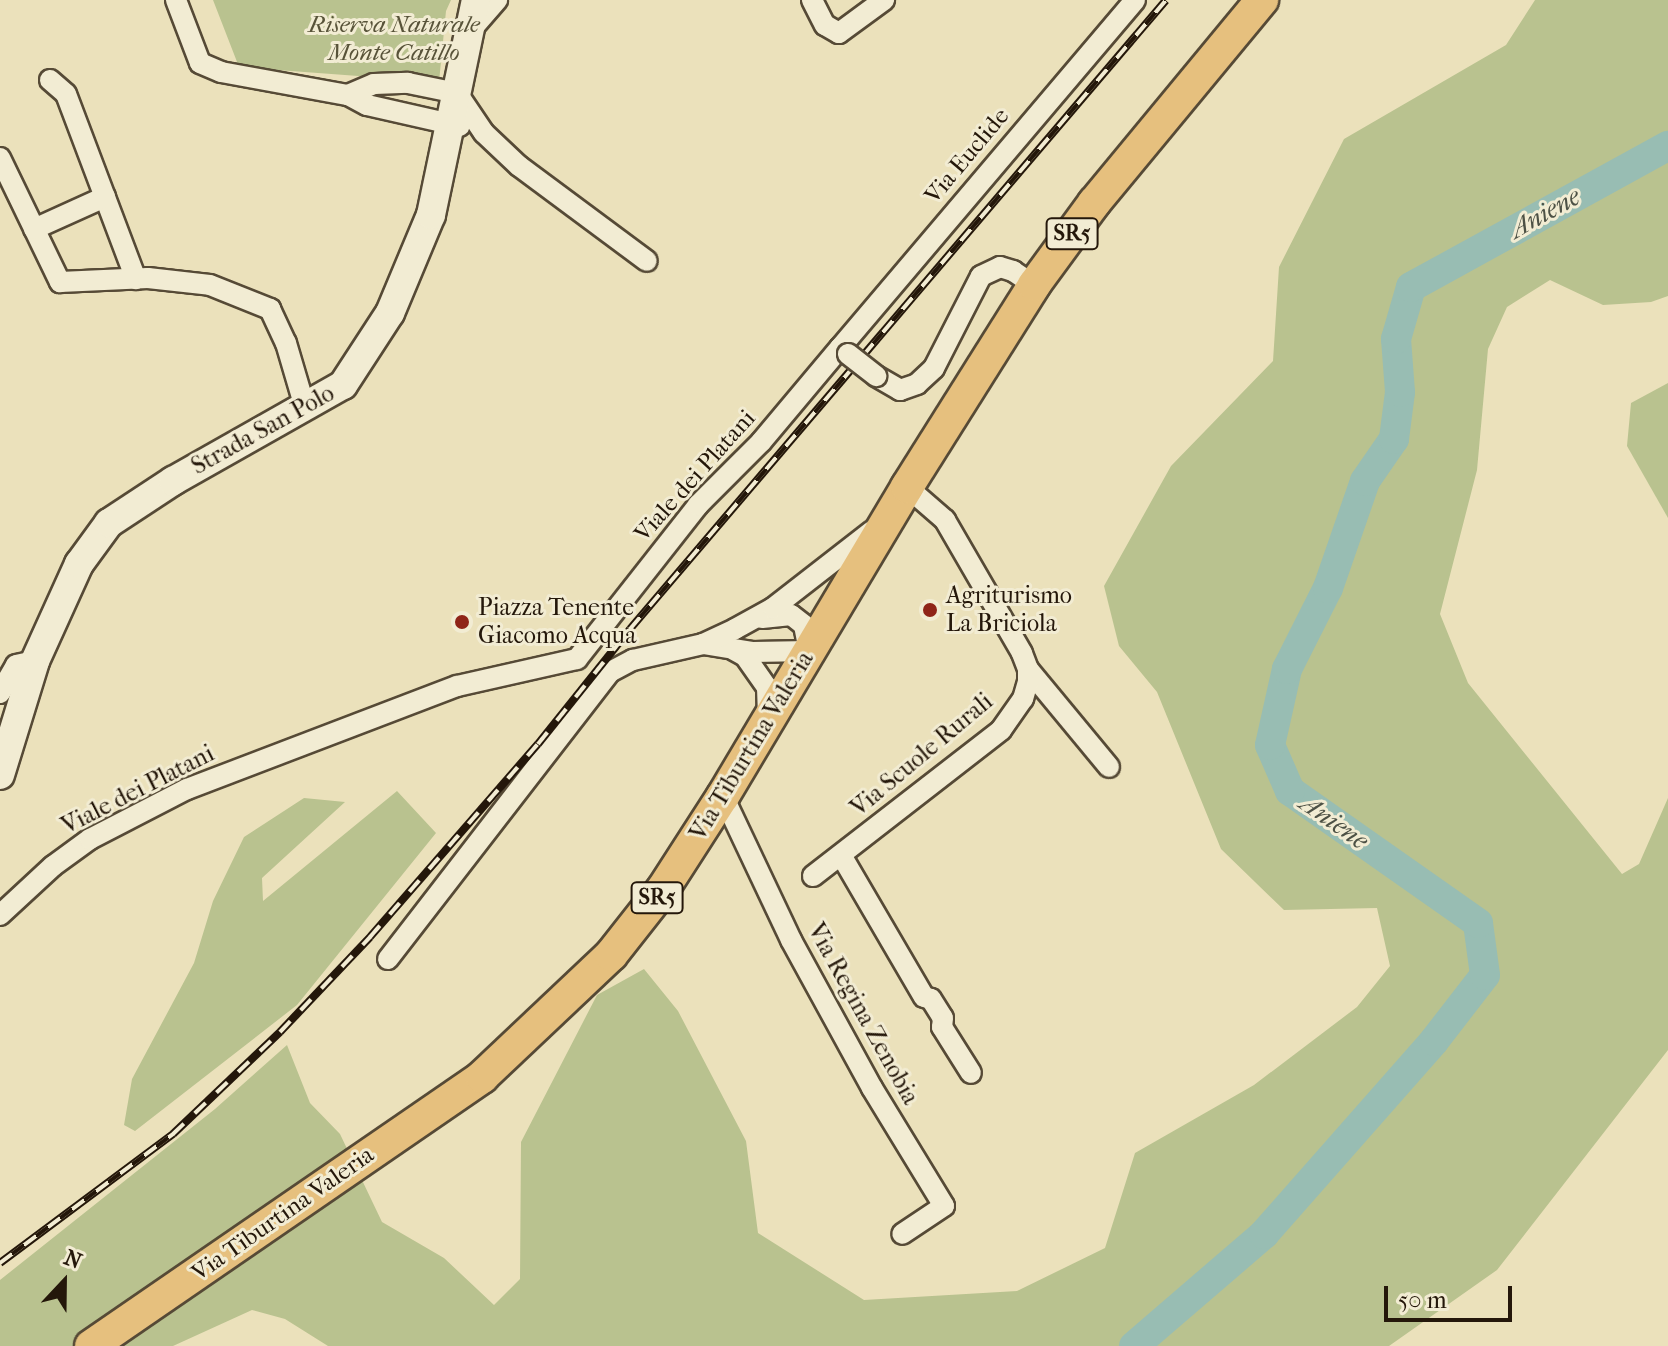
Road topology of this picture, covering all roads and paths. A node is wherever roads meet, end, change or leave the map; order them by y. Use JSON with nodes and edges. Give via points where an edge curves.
{"nodes":[{"id":1,"x":176,"y":0,"type":"edge"},
{"id":2,"x":476,"y":0,"type":"edge"},
{"id":3,"x":497,"y":0,"type":"edge"},
{"id":4,"x":812,"y":0,"type":"edge"},
{"id":5,"x":884,"y":0,"type":"edge"},
{"id":6,"x":1135,"y":0,"type":"edge"},
{"id":7,"x":1262,"y":0,"type":"edge"},
{"id":8,"x":471,"y":30,"type":"junction"},
{"id":9,"x":50,"y":80,"type":"dead end"},
{"id":10,"x":457,"y":93,"type":"junction"},
{"id":11,"x":348,"y":95,"type":"junction"},
{"id":12,"x":450,"y":123,"type":"junction"},
{"id":13,"x":484,"y":133,"type":"junction"},
{"id":14,"x":0,"y":158,"type":"edge"},
{"id":15,"x":105,"y":197,"type":"junction"},
{"id":16,"x":34,"y":229,"type":"junction"},
{"id":17,"x":647,"y":261,"type":"dead end"},
{"id":18,"x":136,"y":279,"type":"junction"},
{"id":19,"x":1034,"y":285,"type":"junction"},
{"id":20,"x":844,"y":351,"type":"junction"},
{"id":21,"x":304,"y":404,"type":"junction"},
{"id":22,"x":907,"y":487,"type":"junction"},
{"id":23,"x":888,"y":518,"type":"junction"},
{"id":24,"x":750,"y":621,"type":"junction"},
{"id":25,"x":703,"y":644,"type":"junction"},
{"id":26,"x":731,"y":648,"type":"junction"},
{"id":27,"x":809,"y":651,"type":"junction"},
{"id":28,"x":35,"y":661,"type":"junction"},
{"id":29,"x":1028,"y":669,"type":"junction"},
{"id":30,"x":0,"y":693,"type":"edge"},
{"id":31,"x":769,"y":718,"type":"junction"},
{"id":32,"x":1109,"y":767,"type":"dead end"},
{"id":33,"x":0,"y":775,"type":"edge"},
{"id":34,"x":723,"y":796,"type":"junction"},
{"id":35,"x":841,"y":855,"type":"junction"},
{"id":36,"x":813,"y":876,"type":"dead end"},
{"id":37,"x":0,"y":915,"type":"edge"},
{"id":38,"x":388,"y":959,"type":"dead end"},
{"id":39,"x":971,"y":1073,"type":"dead end"},
{"id":40,"x":902,"y":1234,"type":"dead end"},
{"id":41,"x":91,"y":1346,"type":"edge"}],
"edges":[{"from":1,"to":11,"type":"street","via":[[200,63],[221,72]]},
{"from":2,"to":8,"type":"street","name":"Strada San Polo"},
{"from":3,"to":8,"type":"street"},
{"from":4,"to":5,"type":"street","via":[[825,25],[839,33]]},
{"from":6,"to":20,"type":"street","name":"Via Euclide"},
{"from":7,"to":19,"type":"main road","name":"Via Tiburtina Valeria","number":"SR5","via":[[1094,203]]},
{"from":8,"to":10,"type":"street","name":"Strada San Polo"},
{"from":9,"to":15,"type":"street","via":[[66,94]]},
{"from":10,"to":11,"type":"street","via":[[408,83],[374,84]]},
{"from":10,"to":12,"type":"street","name":"Strada San Polo"},
{"from":10,"to":13,"type":"street"},
{"from":11,"to":12,"type":"street","via":[[367,105]]},
{"from":12,"to":13,"type":"street"},
{"from":12,"to":21,"type":"street","name":"Strada San Polo","via":[[431,215],[390,313],[343,385]]},
{"from":13,"to":17,"type":"street","via":[[519,166]]},
{"from":14,"to":16,"type":"street"},
{"from":15,"to":16,"type":"street"},
{"from":15,"to":18,"type":"street"},
{"from":16,"to":18,"type":"street","via":[[60,282]]},
{"from":18,"to":21,"type":"street","via":[[210,285],[270,309]]},
{"from":19,"to":20,"type":"street","bridge":true,"via":[[1000,267],[981,276],[934,368],[917,384],[900,390]]},
{"from":19,"to":22,"type":"main road","name":"Via Tiburtina Valeria","number":"SR5"},
{"from":20,"to":37,"type":"street","name":"Viale dei Platani","via":[[698,505],[577,659],[457,686],[187,789],[90,839]]},
{"from":21,"to":28,"type":"street","name":"Strada San Polo","via":[[109,523],[79,564]]},
{"from":22,"to":23,"type":"main road","name":"Via Tiburtina Valeria","number":"SR5"},
{"from":22,"to":29,"type":"street","via":[[945,520]]},
{"from":23,"to":24,"type":"street"},
{"from":23,"to":27,"type":"main road","name":"Via Tiburtina Valeria","number":"SR5"},
{"from":24,"to":25,"type":"street"},
{"from":24,"to":27,"type":"street","via":[[791,615],[804,625]]},
{"from":25,"to":26,"type":"street"},
{"from":25,"to":38,"type":"street","via":[[633,660],[610,672]]},
{"from":26,"to":27,"type":"street"},
{"from":26,"to":31,"type":"street","via":[[745,656],[767,687]]},
{"from":27,"to":31,"type":"main road","name":"Via Tiburtina Valeria","number":"SR5"},
{"from":28,"to":30,"type":"street","via":[[16,665]]},
{"from":28,"to":33,"type":"street","name":"Strada San Polo"},
{"from":29,"to":32,"type":"street"},
{"from":29,"to":35,"type":"street","name":"Via Scuole Rurali","via":[[1023,699],[1001,730]]},
{"from":31,"to":34,"type":"main road","name":"Via Tiburtina Valeria","number":"SR5"},
{"from":34,"to":40,"type":"street","name":"Via Regina Zenobia","via":[[791,940],[944,1206]]},
{"from":34,"to":41,"type":"main road","name":"Via Tiburtina Valeria","number":"SR5","via":[[663,889],[611,955],[512,1052]]},
{"from":35,"to":36,"type":"street","name":"Via Scuole Rurali"},
{"from":35,"to":39,"type":"street","via":[[924,997],[943,1018],[942,1027]]}]}
